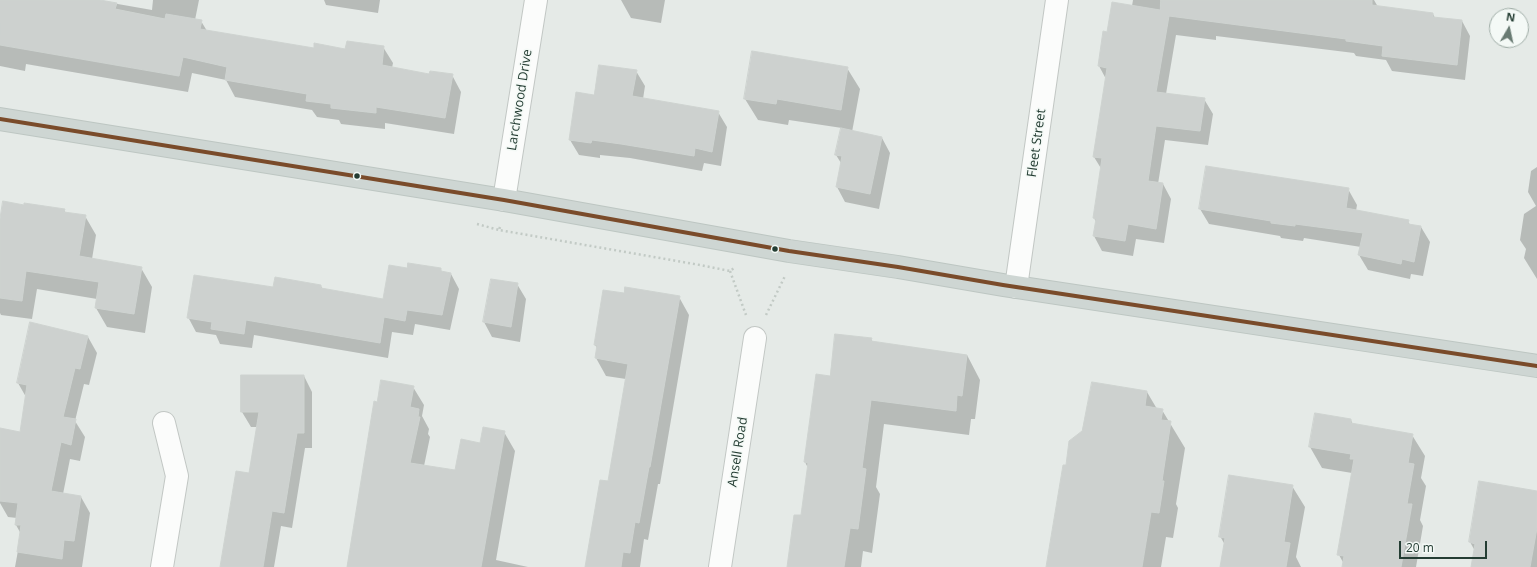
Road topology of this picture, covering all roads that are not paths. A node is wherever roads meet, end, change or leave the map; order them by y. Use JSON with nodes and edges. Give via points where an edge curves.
{"nodes":[{"id":1,"x":536,"y":0,"type":"edge"},
{"id":2,"x":1058,"y":0,"type":"edge"},
{"id":3,"x":0,"y":119,"type":"edge"},
{"id":4,"x":504,"y":200,"type":"junction"},
{"id":5,"x":1016,"y":287,"type":"junction"},
{"id":6,"x":755,"y":338,"type":"road end"},
{"id":7,"x":1537,"y":366,"type":"edge"},
{"id":8,"x":164,"y":423,"type":"dead end"},
{"id":9,"x":162,"y":567,"type":"edge"},
{"id":10,"x":720,"y":567,"type":"edge"}],
"edges":[{"from":1,"to":4,"type":"street","name":"Larchwood Drive"},
{"from":2,"to":5,"type":"street","name":"Fleet Street"},
{"from":3,"to":4,"type":"main road"},
{"from":4,"to":5,"type":"main road"},
{"from":5,"to":7,"type":"main road"},
{"from":6,"to":10,"type":"street","name":"Ansell Road"},
{"from":8,"to":9,"type":"street","via":[[177,476]]}]}
